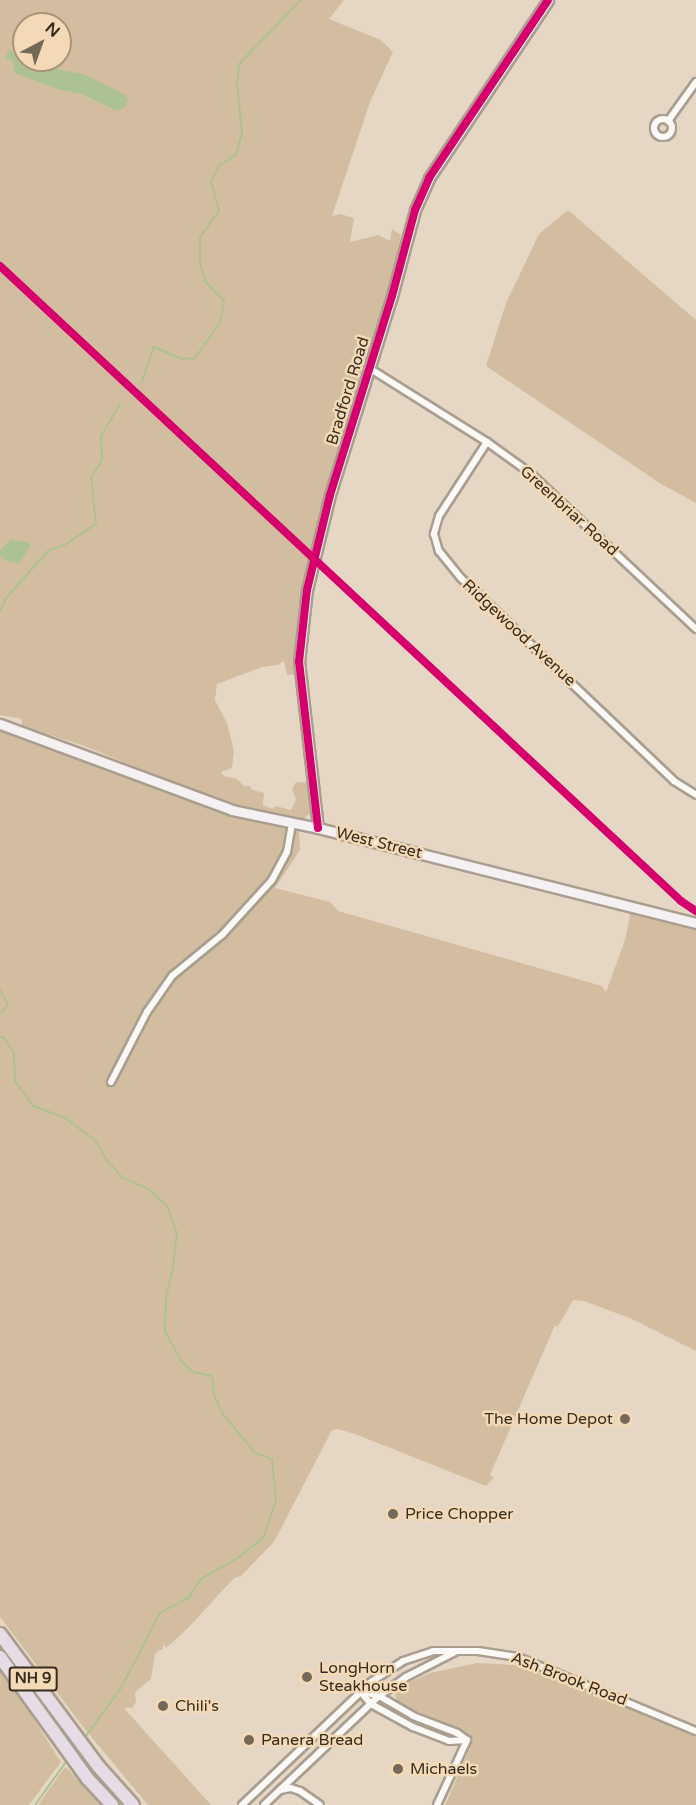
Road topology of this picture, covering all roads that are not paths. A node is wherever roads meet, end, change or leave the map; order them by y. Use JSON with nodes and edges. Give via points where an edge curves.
{"nodes":[{"id":1,"x":548,"y":0,"type":"edge"},
{"id":2,"x":696,"y":82,"type":"edge"},
{"id":3,"x":668,"y":121,"type":"dead end"},
{"id":4,"x":369,"y":368,"type":"junction"},
{"id":5,"x":487,"y":442,"type":"junction"},
{"id":6,"x":696,"y":629,"type":"edge"},
{"id":7,"x":0,"y":724,"type":"edge"},
{"id":8,"x":696,"y":795,"type":"edge"},
{"id":9,"x":292,"y":823,"type":"junction"},
{"id":10,"x":318,"y":828,"type":"junction"},
{"id":11,"x":696,"y":923,"type":"edge"},
{"id":12,"x":111,"y":1082,"type":"dead end"},
{"id":13,"x":0,"y":1634,"type":"edge"},
{"id":14,"x":458,"y":1651,"type":"junction"},
{"id":15,"x":0,"y":1657,"type":"edge"},
{"id":16,"x":360,"y":1691,"type":"junction"},
{"id":17,"x":379,"y":1696,"type":"junction"},
{"id":18,"x":370,"y":1704,"type":"junction"},
{"id":19,"x":696,"y":1731,"type":"edge"},
{"id":20,"x":467,"y":1740,"type":"junction"},
{"id":21,"x":280,"y":1790,"type":"junction"},
{"id":22,"x":112,"y":1805,"type":"edge"},
{"id":23,"x":133,"y":1805,"type":"edge"},
{"id":24,"x":242,"y":1805,"type":"edge"},
{"id":25,"x":264,"y":1805,"type":"edge"},
{"id":26,"x":320,"y":1805,"type":"edge"},
{"id":27,"x":437,"y":1805,"type":"edge"}],
"edges":[{"from":1,"to":4,"type":"street","name":"Bradford Road","via":[[429,178],[415,210]]},
{"from":2,"to":3,"type":"street"},
{"from":4,"to":5,"type":"street","name":"Greenbriar Road"},
{"from":4,"to":10,"type":"street","name":"Bradford Road","via":[[330,495],[304,607],[299,662]]},
{"from":5,"to":6,"type":"street","name":"Greenbriar Road","via":[[546,486]]},
{"from":5,"to":8,"type":"street","name":"Ridgewood Avenue","via":[[439,516],[434,534],[439,551],[461,579],[674,781]]},
{"from":7,"to":9,"type":"street","name":"West Street","via":[[207,802]]},
{"from":9,"to":10,"type":"street","name":"West Street"},
{"from":9,"to":12,"type":"street","via":[[287,852],[272,880],[222,935],[172,976],[147,1011]]},
{"from":10,"to":11,"type":"street","name":"West Street"},
{"from":13,"to":23,"type":"highway","number":"NH 9","via":[[98,1766]]},
{"from":14,"to":16,"type":"street","name":"Ash Brook Road","via":[[414,1656]]},
{"from":14,"to":17,"type":"street","via":[[406,1677]]},
{"from":14,"to":19,"type":"street","name":"Ash Brook Road","via":[[518,1657]]},
{"from":15,"to":22,"type":"highway","number":"NH 9","via":[[88,1779]]},
{"from":16,"to":17,"type":"street"},
{"from":16,"to":18,"type":"street"},
{"from":16,"to":24,"type":"street","name":"Ash Brook Road"},
{"from":17,"to":18,"type":"street"},
{"from":17,"to":20,"type":"street"},
{"from":18,"to":20,"type":"street","via":[[449,1741]]},
{"from":18,"to":21,"type":"street"},
{"from":20,"to":27,"type":"street"},
{"from":21,"to":25,"type":"street"},
{"from":21,"to":26,"type":"street","via":[[296,1790]]}]}
